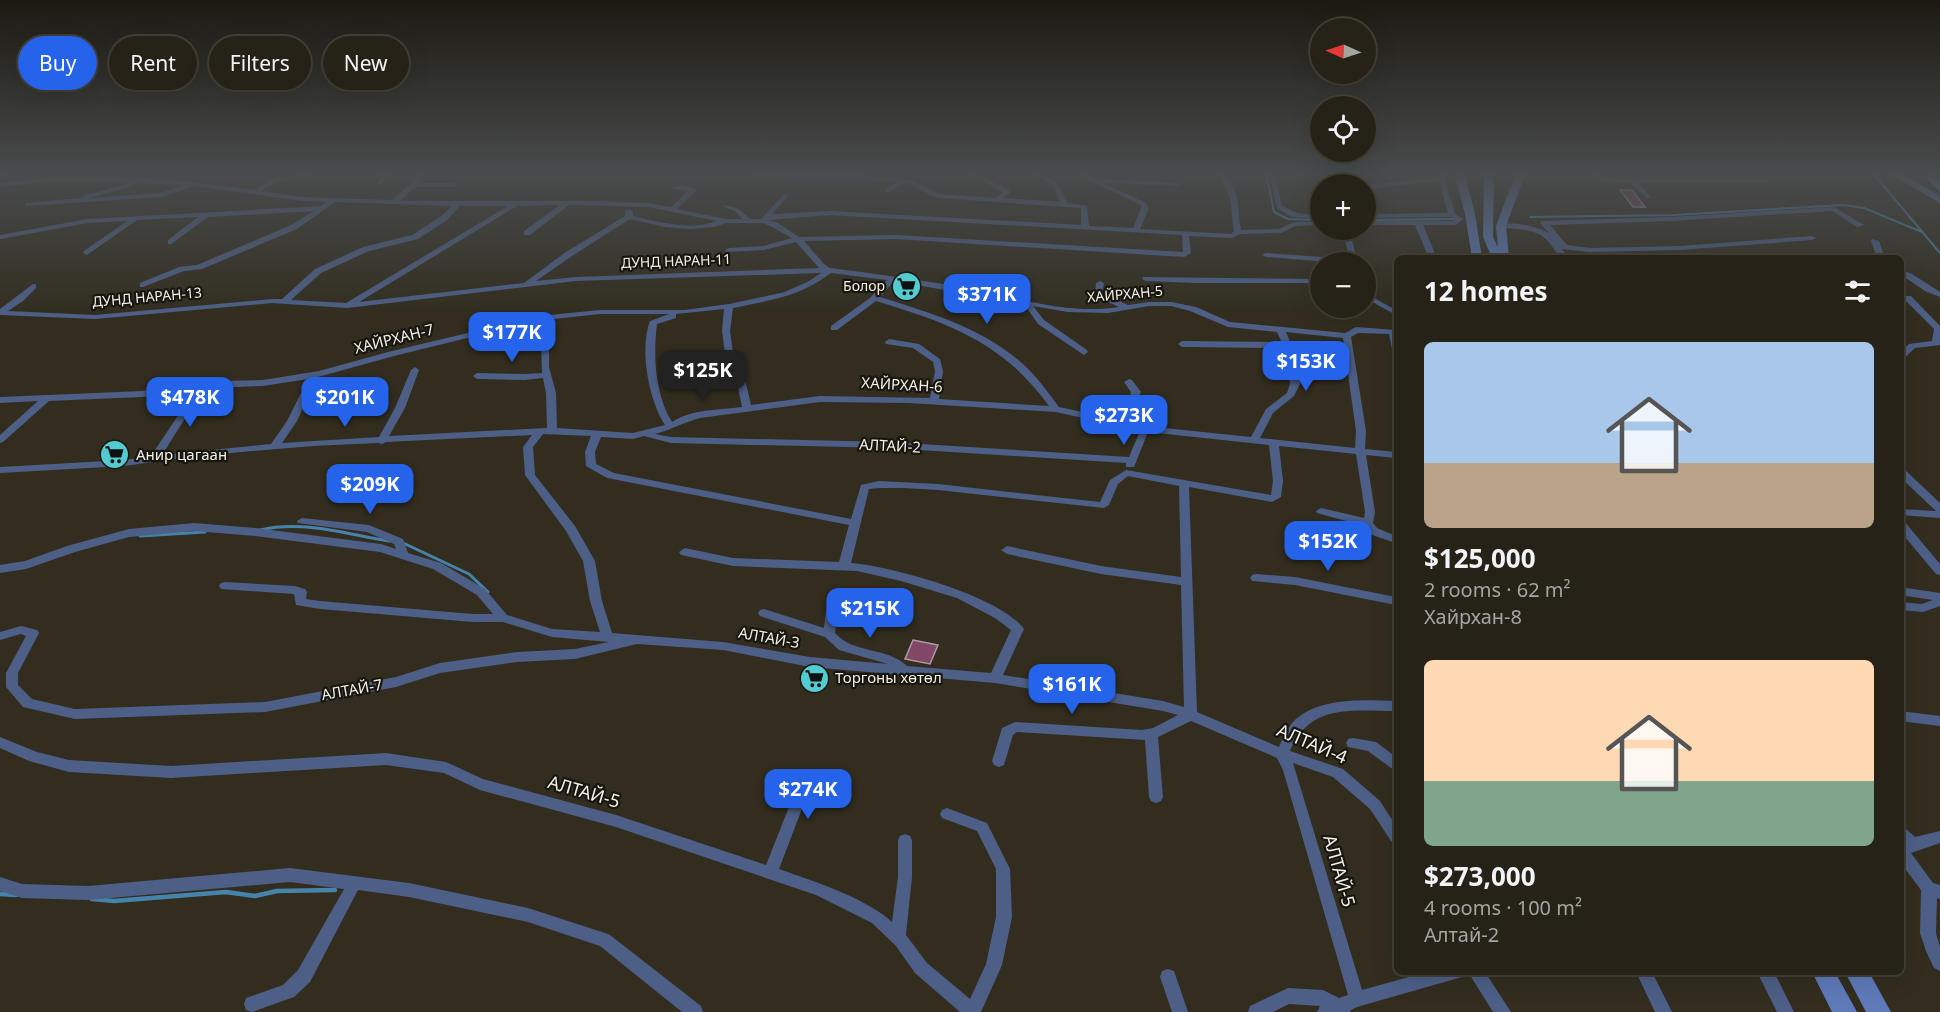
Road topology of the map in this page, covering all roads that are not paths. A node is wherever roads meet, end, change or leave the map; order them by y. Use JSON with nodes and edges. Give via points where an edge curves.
{"nodes":[{"id":1,"x":129,"y":219,"type":"edge"},
{"id":2,"x":134,"y":219,"type":"edge"},
{"id":3,"x":200,"y":219,"type":"edge"},
{"id":4,"x":306,"y":219,"type":"edge"},
{"id":5,"x":443,"y":219,"type":"edge"},
{"id":6,"x":490,"y":219,"type":"edge"},
{"id":7,"x":546,"y":219,"type":"edge"},
{"id":8,"x":625,"y":219,"type":"edge"},
{"id":9,"x":644,"y":219,"type":"edge"},
{"id":10,"x":723,"y":219,"type":"edge"},
{"id":11,"x":761,"y":219,"type":"edge"},
{"id":12,"x":765,"y":219,"type":"edge"},
{"id":13,"x":952,"y":219,"type":"edge"},
{"id":14,"x":1085,"y":219,"type":"edge"},
{"id":15,"x":1140,"y":219,"type":"edge"},
{"id":16,"x":1234,"y":219,"type":"edge"},
{"id":17,"x":1459,"y":219,"type":"edge"},
{"id":18,"x":1471,"y":219,"type":"edge"},
{"id":19,"x":1488,"y":219,"type":"edge"},
{"id":20,"x":1504,"y":219,"type":"edge"},
{"id":21,"x":1664,"y":219,"type":"edge"},
{"id":22,"x":1851,"y":219,"type":"edge"},
{"id":23,"x":726,"y":220,"type":"junction"},
{"id":24,"x":747,"y":220,"type":"joint"},
{"id":25,"x":1376,"y":223,"type":"edge"},
{"id":26,"x":1418,"y":223,"type":"junction"},
{"id":27,"x":1310,"y":224,"type":"edge"},
{"id":28,"x":1860,"y":225,"type":"dead end"},
{"id":29,"x":1085,"y":226,"type":"junction"},
{"id":30,"x":1502,"y":226,"type":"junction"},
{"id":31,"x":1136,"y":229,"type":"junction"},
{"id":32,"x":1185,"y":232,"type":"junction"},
{"id":33,"x":1238,"y":232,"type":"junction"},
{"id":34,"x":527,"y":233,"type":"dead end"},
{"id":35,"x":0,"y":237,"type":"edge"},
{"id":36,"x":1812,"y":238,"type":"dead end"},
{"id":37,"x":798,"y":239,"type":"junction"},
{"id":38,"x":1875,"y":241,"type":"dead end"},
{"id":39,"x":171,"y":242,"type":"dead end"},
{"id":40,"x":1556,"y":245,"type":"junction"},
{"id":41,"x":1566,"y":248,"type":"junction"},
{"id":42,"x":729,"y":250,"type":"dead end"},
{"id":43,"x":87,"y":253,"type":"dead end"},
{"id":44,"x":1266,"y":255,"type":"dead end"},
{"id":45,"x":1432,"y":255,"type":"edge"},
{"id":46,"x":1477,"y":255,"type":"edge"},
{"id":47,"x":1496,"y":255,"type":"edge"},
{"id":48,"x":1504,"y":255,"type":"edge"},
{"id":49,"x":1561,"y":255,"type":"edge"},
{"id":50,"x":1880,"y":255,"type":"edge"},
{"id":51,"x":1310,"y":258,"type":"edge"},
{"id":52,"x":829,"y":270,"type":"junction"},
{"id":53,"x":1904,"y":272,"type":"edge"},
{"id":54,"x":892,"y":278,"type":"junction"},
{"id":55,"x":1146,"y":279,"type":"dead end"},
{"id":56,"x":1310,"y":281,"type":"edge"},
{"id":57,"x":1100,"y":283,"type":"dead end"},
{"id":58,"x":143,"y":285,"type":"dead end"},
{"id":59,"x":526,"y":285,"type":"junction"},
{"id":60,"x":33,"y":286,"type":"dead end"},
{"id":61,"x":1940,"y":295,"type":"edge"},
{"id":62,"x":1908,"y":297,"type":"dead end"},
{"id":63,"x":877,"y":299,"type":"junction"},
{"id":64,"x":1376,"y":301,"type":"edge"},
{"id":65,"x":284,"y":302,"type":"junction"},
{"id":66,"x":1027,"y":303,"type":"junction"},
{"id":67,"x":347,"y":306,"type":"junction"},
{"id":68,"x":729,"y":306,"type":"junction"},
{"id":69,"x":1128,"y":308,"type":"junction"},
{"id":70,"x":685,"y":312,"type":"junction"},
{"id":71,"x":1394,"y":312,"type":"edge"},
{"id":72,"x":0,"y":313,"type":"edge"},
{"id":73,"x":540,"y":318,"type":"junction"},
{"id":74,"x":834,"y":328,"type":"dead end"},
{"id":75,"x":1281,"y":330,"type":"junction"},
{"id":76,"x":1394,"y":332,"type":"edge"},
{"id":77,"x":1347,"y":336,"type":"junction"},
{"id":78,"x":890,"y":342,"type":"dead end"},
{"id":79,"x":1938,"y":342,"type":"edge"},
{"id":80,"x":1286,"y":343,"type":"junction"},
{"id":81,"x":1182,"y":344,"type":"dead end"},
{"id":82,"x":1084,"y":352,"type":"dead end"},
{"id":83,"x":1904,"y":354,"type":"edge"},
{"id":84,"x":364,"y":355,"type":"dead end"},
{"id":85,"x":376,"y":358,"type":"junction"},
{"id":86,"x":415,"y":370,"type":"dead end"},
{"id":87,"x":314,"y":375,"type":"junction"},
{"id":88,"x":548,"y":375,"type":"junction"},
{"id":89,"x":477,"y":376,"type":"dead end"},
{"id":90,"x":1129,"y":382,"type":"dead end"},
{"id":91,"x":208,"y":385,"type":"junction"},
{"id":92,"x":46,"y":399,"type":"junction"},
{"id":93,"x":0,"y":400,"type":"edge"},
{"id":94,"x":934,"y":402,"type":"junction"},
{"id":95,"x":747,"y":409,"type":"junction"},
{"id":96,"x":1056,"y":409,"type":"junction"},
{"id":97,"x":1112,"y":422,"type":"junction"},
{"id":98,"x":671,"y":427,"type":"junction"},
{"id":99,"x":1145,"y":429,"type":"junction"},
{"id":100,"x":552,"y":431,"type":"junction"},
{"id":101,"x":539,"y":433,"type":"junction"},
{"id":102,"x":597,"y":434,"type":"junction"},
{"id":103,"x":647,"y":434,"type":"junction"},
{"id":104,"x":0,"y":440,"type":"edge"},
{"id":105,"x":1254,"y":440,"type":"junction"},
{"id":106,"x":382,"y":441,"type":"junction"},
{"id":107,"x":1274,"y":443,"type":"junction"},
{"id":108,"x":274,"y":447,"type":"junction"},
{"id":109,"x":1360,"y":451,"type":"junction"},
{"id":110,"x":1394,"y":455,"type":"edge"},
{"id":111,"x":153,"y":459,"type":"junction"},
{"id":112,"x":1133,"y":460,"type":"junction"},
{"id":113,"x":0,"y":470,"type":"edge"},
{"id":114,"x":1126,"y":473,"type":"junction"},
{"id":115,"x":1904,"y":475,"type":"edge"},
{"id":116,"x":1184,"y":485,"type":"junction"},
{"id":117,"x":1940,"y":509,"type":"edge"},
{"id":118,"x":1321,"y":511,"type":"dead end"},
{"id":119,"x":1904,"y":512,"type":"edge"},
{"id":120,"x":1940,"y":515,"type":"edge"},
{"id":121,"x":302,"y":520,"type":"dead end"},
{"id":122,"x":856,"y":523,"type":"junction"},
{"id":123,"x":1368,"y":524,"type":"junction"},
{"id":124,"x":1904,"y":529,"type":"edge"},
{"id":125,"x":1394,"y":539,"type":"edge"},
{"id":126,"x":1007,"y":550,"type":"dead end"},
{"id":127,"x":685,"y":552,"type":"dead end"},
{"id":128,"x":403,"y":555,"type":"junction"},
{"id":129,"x":845,"y":566,"type":"junction"},
{"id":130,"x":0,"y":569,"type":"edge"},
{"id":131,"x":1940,"y":571,"type":"edge"},
{"id":132,"x":1256,"y":578,"type":"dead end"},
{"id":133,"x":1186,"y":582,"type":"junction"},
{"id":134,"x":225,"y":586,"type":"dead end"},
{"id":135,"x":1904,"y":592,"type":"edge"},
{"id":136,"x":1940,"y":597,"type":"edge"},
{"id":137,"x":1394,"y":601,"type":"edge"},
{"id":138,"x":1940,"y":602,"type":"edge"},
{"id":139,"x":833,"y":603,"type":"dead end"},
{"id":140,"x":1904,"y":606,"type":"edge"},
{"id":141,"x":764,"y":614,"type":"dead end"},
{"id":142,"x":503,"y":618,"type":"junction"},
{"id":143,"x":829,"y":634,"type":"junction"},
{"id":144,"x":0,"y":636,"type":"edge"},
{"id":145,"x":607,"y":636,"type":"junction"},
{"id":146,"x":645,"y":639,"type":"junction"},
{"id":147,"x":904,"y":671,"type":"junction"},
{"id":148,"x":996,"y":678,"type":"junction"},
{"id":149,"x":1394,"y":706,"type":"edge"},
{"id":150,"x":1191,"y":715,"type":"junction"},
{"id":151,"x":1904,"y":716,"type":"edge"},
{"id":152,"x":1940,"y":721,"type":"edge"},
{"id":153,"x":1151,"y":733,"type":"junction"},
{"id":154,"x":0,"y":742,"type":"edge"},
{"id":155,"x":1353,"y":743,"type":"dead end"},
{"id":156,"x":1282,"y":754,"type":"junction"},
{"id":157,"x":999,"y":761,"type":"dead end"},
{"id":158,"x":1394,"y":763,"type":"edge"},
{"id":159,"x":780,"y":788,"type":"dead end"},
{"id":160,"x":1156,"y":797,"type":"dead end"},
{"id":161,"x":947,"y":814,"type":"dead end"},
{"id":162,"x":1394,"y":834,"type":"edge"},
{"id":163,"x":1940,"y":837,"type":"edge"},
{"id":164,"x":905,"y":840,"type":"dead end"},
{"id":165,"x":1905,"y":849,"type":"edge"},
{"id":166,"x":770,"y":873,"type":"junction"},
{"id":167,"x":356,"y":882,"type":"junction"},
{"id":168,"x":0,"y":884,"type":"edge"},
{"id":169,"x":1934,"y":890,"type":"edge"},
{"id":170,"x":898,"y":938,"type":"junction"},
{"id":171,"x":1940,"y":963,"type":"edge"},
{"id":172,"x":1441,"y":975,"type":"edge"},
{"id":173,"x":1478,"y":975,"type":"edge"},
{"id":174,"x":1646,"y":975,"type":"edge"},
{"id":175,"x":1768,"y":975,"type":"edge"},
{"id":176,"x":1825,"y":975,"type":"edge"},
{"id":177,"x":1858,"y":975,"type":"edge"},
{"id":178,"x":1168,"y":977,"type":"dead end"},
{"id":179,"x":1357,"y":999,"type":"junction"},
{"id":180,"x":252,"y":1004,"type":"dead end"},
{"id":181,"x":1343,"y":1009,"type":"edge"},
{"id":182,"x":695,"y":1012,"type":"edge"},
{"id":183,"x":973,"y":1012,"type":"edge"},
{"id":184,"x":1180,"y":1012,"type":"edge"},
{"id":185,"x":1256,"y":1012,"type":"edge"},
{"id":186,"x":1324,"y":1012,"type":"edge"},
{"id":187,"x":1503,"y":1012,"type":"edge"},
{"id":188,"x":1664,"y":1012,"type":"edge"},
{"id":189,"x":1786,"y":1012,"type":"edge"},
{"id":190,"x":1845,"y":1012,"type":"edge"},
{"id":191,"x":1879,"y":1012,"type":"edge"}],
"edges":[{"from":1,"to":35,"type":"street","via":[[88,221]]},
{"from":2,"to":43,"type":"street"},
{"from":3,"to":39,"type":"street"},
{"from":4,"to":58,"type":"street","name":"ДУНД НАРАН-13","via":[[199,267],[182,269]]},
{"from":5,"to":65,"type":"street","via":[[416,237],[366,249],[318,271]]},
{"from":6,"to":67,"type":"street"},
{"from":7,"to":34,"type":"street"},
{"from":8,"to":59,"type":"street","name":"ДУНД НАРАН-11"},
{"from":9,"to":23,"type":"street","via":[[690,226]]},
{"from":10,"to":23,"type":"street"},
{"from":11,"to":24,"type":"street"},
{"from":12,"to":37,"type":"street"},
{"from":13,"to":29,"type":"street"},
{"from":14,"to":29,"type":"street"},
{"from":15,"to":31,"type":"street"},
{"from":16,"to":33,"type":"street"},
{"from":17,"to":26,"type":"street","via":[[1456,223]]},
{"from":18,"to":46,"type":"main road"},
{"from":19,"to":47,"type":"main road","via":[[1488,237]]},
{"from":20,"to":30,"type":"main road"},
{"from":21,"to":41,"type":"street","via":[[1544,223]]},
{"from":22,"to":28,"type":"street"},
{"from":23,"to":24,"type":"street"},
{"from":25,"to":26,"type":"street"},
{"from":26,"to":45,"type":"street"},
{"from":27,"to":33,"type":"street","via":[[1291,225],[1281,231]]},
{"from":29,"to":31,"type":"street"},
{"from":30,"to":40,"type":"street","via":[[1532,228]]},
{"from":30,"to":48,"type":"main road"},
{"from":31,"to":32,"type":"street"},
{"from":32,"to":33,"type":"street","via":[[1232,236]]},
{"from":32,"to":37,"type":"street","name":"ДУНД НАРАН-11","via":[[1188,244],[1184,255],[896,237]]},
{"from":36,"to":41,"type":"street","via":[[1680,248]]},
{"from":37,"to":42,"type":"street","name":"ДУНД НАРАН-11","via":[[764,248]]},
{"from":37,"to":52,"type":"street"},
{"from":38,"to":50,"type":"street"},
{"from":40,"to":41,"type":"street"},
{"from":40,"to":49,"type":"street"},
{"from":44,"to":51,"type":"street"},
{"from":52,"to":54,"type":"street"},
{"from":52,"to":59,"type":"street","name":"ДУНД НАРАН-11","via":[[650,275]]},
{"from":52,"to":68,"type":"street","name":"ХАЙРХАН-7","via":[[787,294]]},
{"from":53,"to":61,"type":"street"},
{"from":54,"to":63,"type":"street"},
{"from":54,"to":66,"type":"street","name":"ХАЙРХАН-5"},
{"from":55,"to":56,"type":"street"},
{"from":57,"to":69,"type":"street","via":[[1098,294]]},
{"from":59,"to":67,"type":"street","name":"ДУНД НАРАН-11"},
{"from":60,"to":72,"type":"street"},
{"from":62,"to":79,"type":"street","via":[[1938,329]]},
{"from":63,"to":74,"type":"street"},
{"from":63,"to":96,"type":"street","via":[[962,327],[995,345],[1021,366]]},
{"from":64,"to":71,"type":"street"},
{"from":65,"to":67,"type":"street","name":"ДУНД НАРАН-13"},
{"from":65,"to":72,"type":"street","name":"ДУНД НАРАН-13","via":[[95,317]]},
{"from":66,"to":69,"type":"street","name":"ХАЙРХАН-5","via":[[1094,312]]},
{"from":66,"to":82,"type":"street","via":[[1041,322]]},
{"from":68,"to":70,"type":"street","name":"ХАЙРХАН-7"},
{"from":68,"to":95,"type":"street","via":[[725,344],[731,369],[739,371]]},
{"from":69,"to":75,"type":"street","name":"ХАЙРХАН-5","via":[[1171,304],[1228,324]]},
{"from":70,"to":73,"type":"street","name":"ХАЙРХАН-7","via":[[600,312]]},
{"from":70,"to":98,"type":"street","via":[[653,323],[649,340],[655,388]]},
{"from":73,"to":85,"type":"street","name":"ХАЙРХАН-7"},
{"from":73,"to":88,"type":"street"},
{"from":75,"to":77,"type":"street","name":"ХАЙРХАН-5"},
{"from":75,"to":80,"type":"street"},
{"from":76,"to":77,"type":"street","name":"ХАЙРХАН-5","via":[[1356,330]]},
{"from":77,"to":109,"type":"street","via":[[1361,431]]},
{"from":78,"to":94,"type":"street","via":[[916,346],[937,361]]},
{"from":79,"to":83,"type":"street","via":[[1912,346]]},
{"from":80,"to":81,"type":"street"},
{"from":80,"to":105,"type":"street","via":[[1293,359],[1291,394],[1269,411]]},
{"from":84,"to":85,"type":"street"},
{"from":85,"to":87,"type":"street","name":"ХАЙРХАН-7"},
{"from":86,"to":106,"type":"street"},
{"from":87,"to":91,"type":"street","name":"ХАЙРХАН-7","via":[[263,383]]},
{"from":87,"to":108,"type":"street","via":[[292,421]]},
{"from":88,"to":89,"type":"street"},
{"from":88,"to":100,"type":"street"},
{"from":90,"to":97,"type":"street","via":[[1136,392],[1134,398],[1117,402],[1117,415]]},
{"from":91,"to":92,"type":"street","name":"ХАЙРХАН-7","via":[[142,394]]},
{"from":91,"to":111,"type":"street"},
{"from":92,"to":93,"type":"street","name":"ХАЙРХАН-7"},
{"from":92,"to":104,"type":"street"},
{"from":94,"to":95,"type":"street","name":"ХАЙРХАН-6","via":[[842,397]]},
{"from":94,"to":96,"type":"street","name":"ХАЙРХАН-6"},
{"from":95,"to":98,"type":"street","name":"ХАЙРХАН-6","via":[[699,415]]},
{"from":96,"to":97,"type":"street"},
{"from":97,"to":99,"type":"street"},
{"from":98,"to":103,"type":"street"},
{"from":99,"to":105,"type":"street"},
{"from":99,"to":112,"type":"street"},
{"from":100,"to":101,"type":"street"},
{"from":100,"to":102,"type":"street"},
{"from":101,"to":106,"type":"street"},
{"from":101,"to":145,"type":"street","via":[[528,447],[530,475],[572,530],[589,561]]},
{"from":102,"to":103,"type":"street"},
{"from":102,"to":122,"type":"street","via":[[590,452],[591,466],[611,476]]},
{"from":103,"to":112,"type":"street","name":"АЛТАЙ-2","via":[[671,440],[888,445]]},
{"from":105,"to":107,"type":"street"},
{"from":106,"to":108,"type":"street"},
{"from":107,"to":109,"type":"street"},
{"from":107,"to":116,"type":"street","via":[[1277,492],[1272,499]]},
{"from":108,"to":111,"type":"street"},
{"from":109,"to":110,"type":"street"},
{"from":109,"to":123,"type":"street","via":[[1370,512]]},
{"from":111,"to":113,"type":"street"},
{"from":112,"to":114,"type":"street"},
{"from":114,"to":116,"type":"street"},
{"from":114,"to":122,"type":"street","via":[[1114,482],[1104,505],[871,483],[865,487]]},
{"from":115,"to":117,"type":"street"},
{"from":116,"to":133,"type":"street"},
{"from":118,"to":123,"type":"street"},
{"from":119,"to":120,"type":"street"},
{"from":121,"to":128,"type":"street","via":[[369,530],[399,542]]},
{"from":122,"to":129,"type":"street"},
{"from":123,"to":125,"type":"street","via":[[1373,531]]},
{"from":124,"to":131,"type":"street"},
{"from":126,"to":133,"type":"street","via":[[1101,570]]},
{"from":127,"to":129,"type":"street","via":[[733,562]]},
{"from":128,"to":130,"type":"street","via":[[312,538],[194,527],[110,537],[26,565]]},
{"from":128,"to":142,"type":"street","via":[[437,566],[481,592]]},
{"from":129,"to":148,"type":"street","via":[[967,595],[1011,623],[1018,629]]},
{"from":132,"to":137,"type":"street","via":[[1295,581]]},
{"from":133,"to":150,"type":"street"},
{"from":134,"to":142,"type":"street","via":[[295,590],[301,592],[300,602],[320,605]]},
{"from":135,"to":136,"type":"street"},
{"from":138,"to":140,"type":"street","via":[[1923,608]]},
{"from":139,"to":143,"type":"street"},
{"from":141,"to":143,"type":"street"},
{"from":142,"to":145,"type":"street","via":[[552,633]]},
{"from":143,"to":147,"type":"street","via":[[840,646],[899,664]]},
{"from":144,"to":146,"type":"street","name":"АЛТАЙ-7","via":[[21,630],[33,633],[12,673],[12,687],[28,703],[75,714],[265,707],[396,682],[440,668],[575,654]]},
{"from":145,"to":146,"type":"street"},
{"from":146,"to":147,"type":"street","name":"АЛТАЙ-3"},
{"from":147,"to":148,"type":"street","name":"АЛТАЙ-3"},
{"from":148,"to":150,"type":"street","name":"АЛТАЙ-3","via":[[1163,706]]},
{"from":149,"to":156,"type":"street","via":[[1332,707],[1316,712],[1288,735]]},
{"from":150,"to":153,"type":"street"},
{"from":150,"to":156,"type":"street","name":"АЛТАЙ-4"},
{"from":151,"to":152,"type":"street"},
{"from":153,"to":157,"type":"street","via":[[1015,727],[1007,732]]},
{"from":153,"to":160,"type":"street"},
{"from":154,"to":166,"type":"street","name":"АЛТАЙ-5","via":[[69,766],[171,772],[386,759],[446,768],[480,784],[616,821]]},
{"from":155,"to":158,"type":"street","name":"АЛТАЙ-4","via":[[1371,746]]},
{"from":156,"to":162,"type":"street","name":"АЛТАЙ-4","via":[[1338,773],[1375,805]]},
{"from":156,"to":179,"type":"street","name":"АЛТАЙ-5"},
{"from":159,"to":166,"type":"street","via":[[798,801]]},
{"from":161,"to":183,"type":"street","name":"АЛТАЙ-5","via":[[982,827],[1004,870],[1004,917],[994,965]]},
{"from":163,"to":165,"type":"street"},
{"from":164,"to":170,"type":"street","via":[[906,877]]},
{"from":165,"to":169,"type":"street"},
{"from":166,"to":170,"type":"street","name":"АЛТАЙ-5","via":[[820,890],[877,918]]},
{"from":167,"to":168,"type":"street","via":[[290,874],[88,893],[22,891]]},
{"from":167,"to":180,"type":"street","via":[[304,976],[288,991]]},
{"from":167,"to":182,"type":"street","via":[[528,915],[605,940]]},
{"from":169,"to":171,"type":"street","via":[[1926,933]]},
{"from":170,"to":183,"type":"street","name":"АЛТАЙ-5","via":[[921,968]]},
{"from":172,"to":179,"type":"street"},
{"from":173,"to":187,"type":"street"},
{"from":174,"to":188,"type":"street"},
{"from":175,"to":189,"type":"street"},
{"from":176,"to":190,"type":"main road"},
{"from":177,"to":191,"type":"main road"},
{"from":178,"to":184,"type":"street"},
{"from":179,"to":181,"type":"street"},
{"from":181,"to":185,"type":"street","via":[[1323,998],[1288,996]]},
{"from":181,"to":186,"type":"street"}]}
